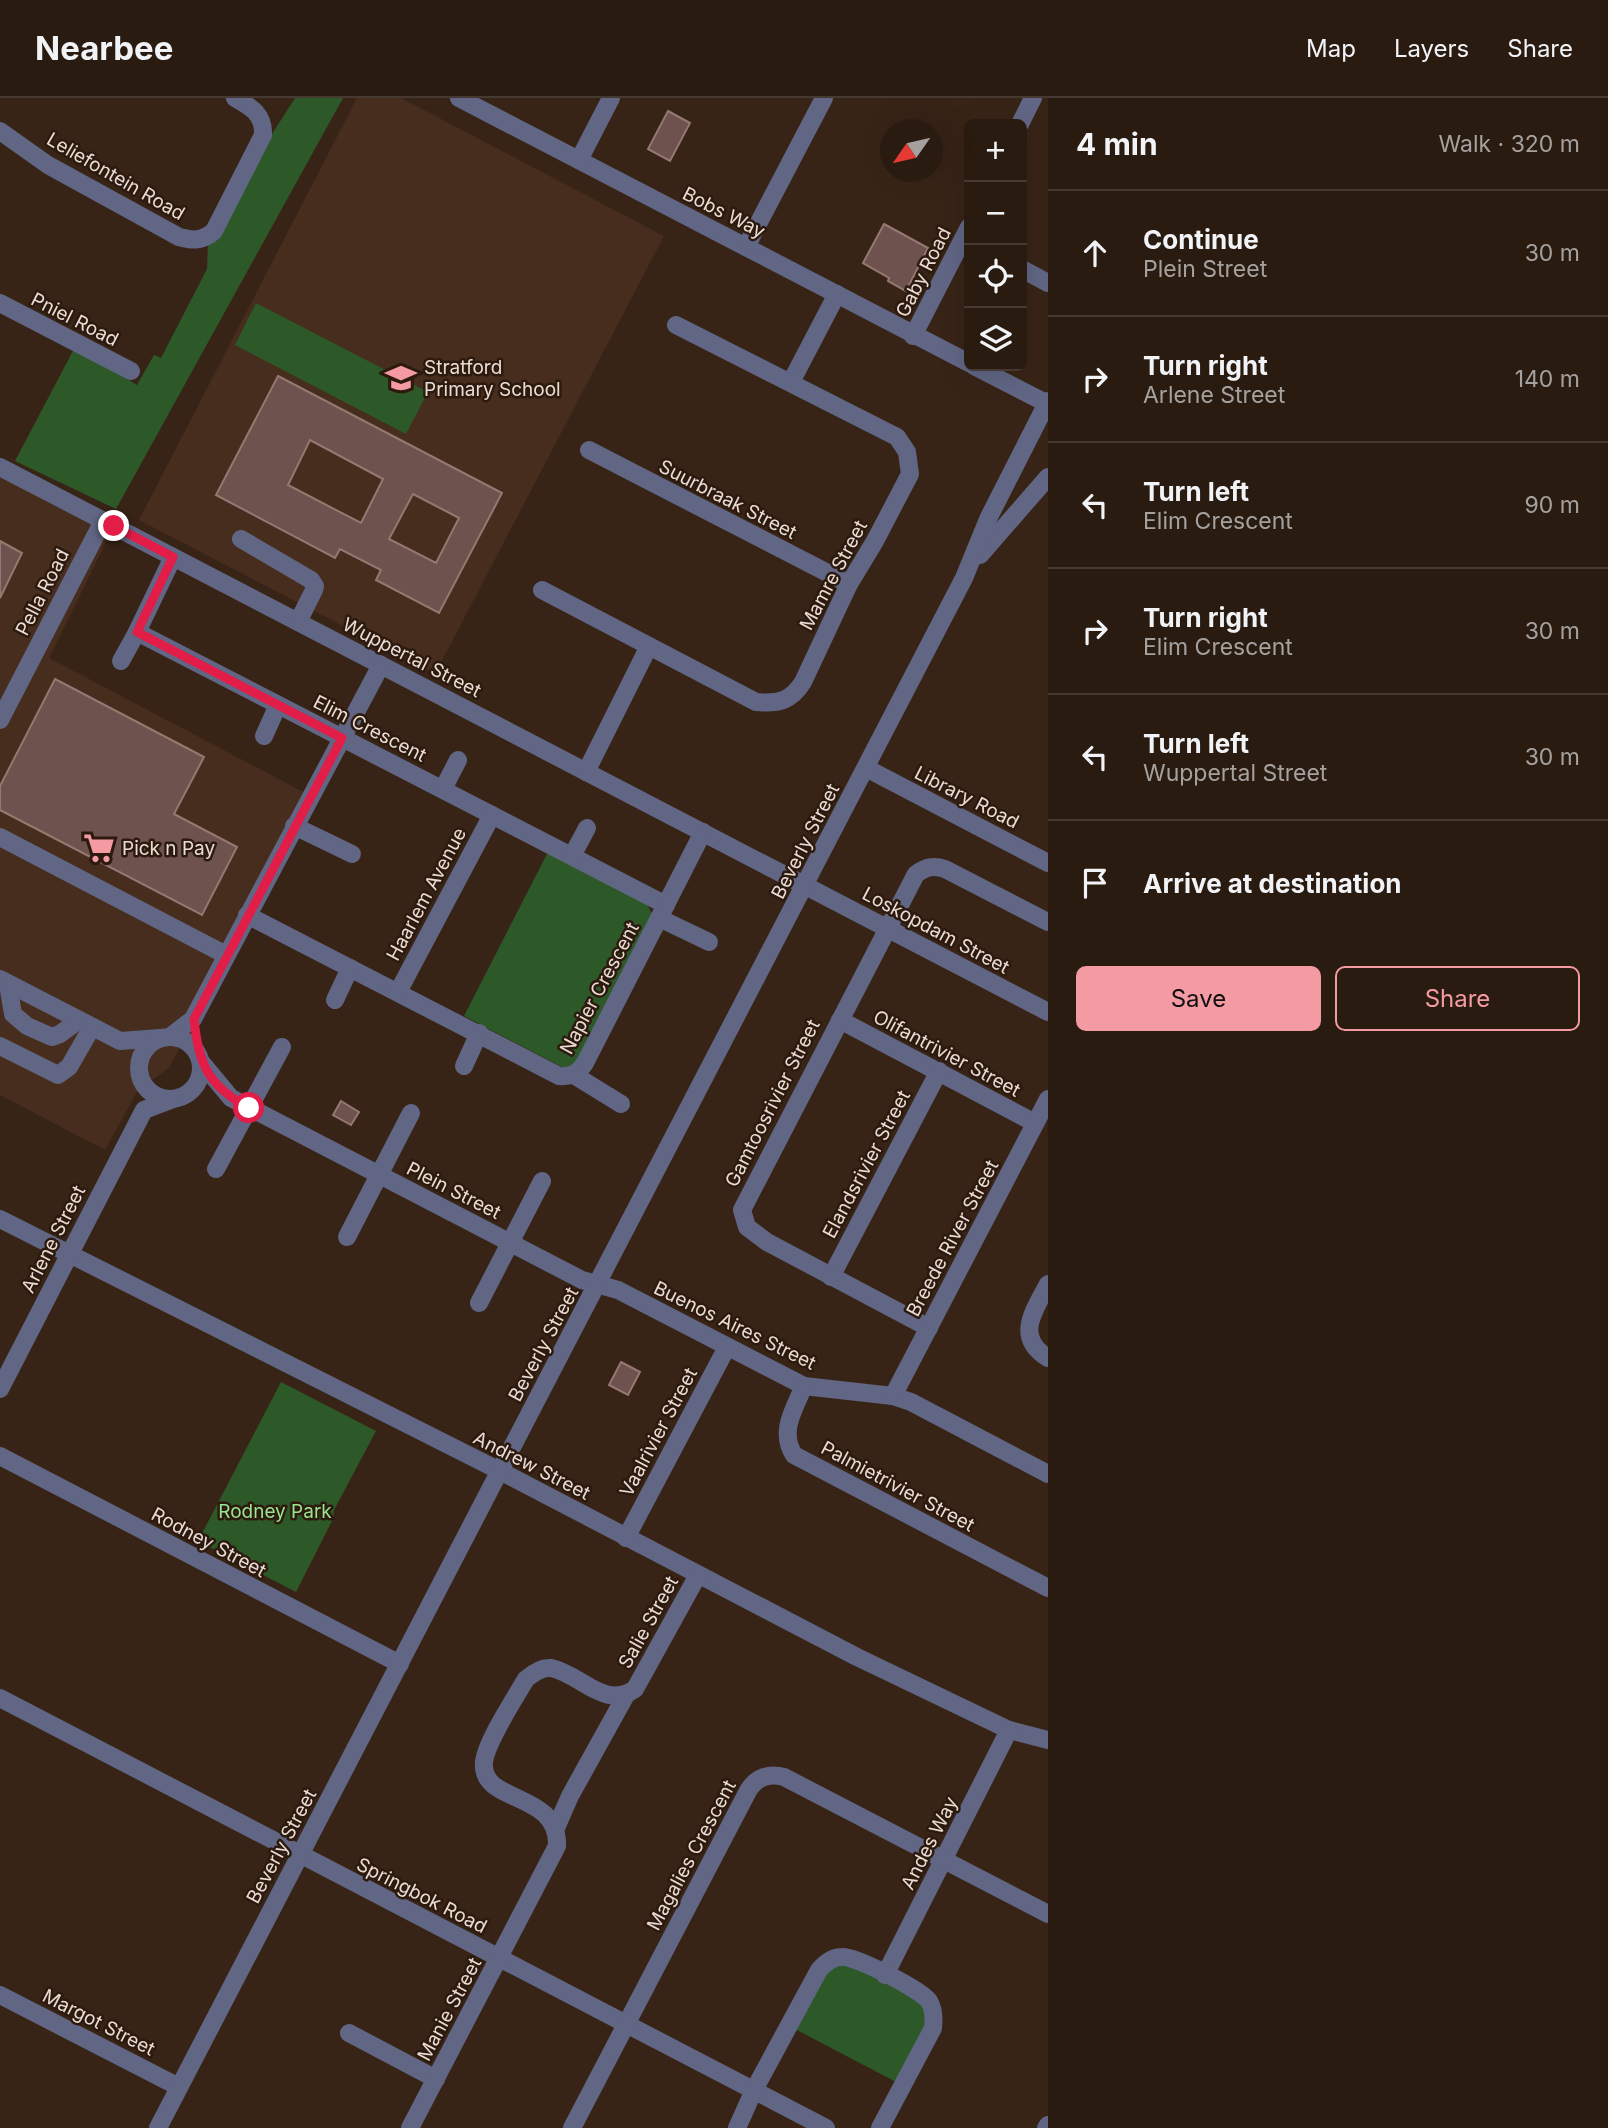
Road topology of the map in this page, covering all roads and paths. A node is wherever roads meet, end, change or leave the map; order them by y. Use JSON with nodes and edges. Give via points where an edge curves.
{"nodes":[{"id":1,"x":235,"y":98,"type":"edge"},
{"id":2,"x":459,"y":98,"type":"edge"},
{"id":3,"x":611,"y":98,"type":"edge"},
{"id":4,"x":824,"y":98,"type":"edge"},
{"id":5,"x":1033,"y":98,"type":"edge"},
{"id":6,"x":1040,"y":98,"type":"edge"},
{"id":7,"x":1048,"y":102,"type":"edge"},
{"id":8,"x":1022,"y":119,"type":"edge"},
{"id":9,"x":0,"y":131,"type":"edge"},
{"id":10,"x":579,"y":160,"type":"junction"},
{"id":11,"x":964,"y":242,"type":"edge"},
{"id":12,"x":746,"y":247,"type":"junction"},
{"id":13,"x":1027,"y":272,"type":"edge"},
{"id":14,"x":1048,"y":283,"type":"edge"},
{"id":15,"x":837,"y":293,"type":"junction"},
{"id":16,"x":0,"y":303,"type":"edge"},
{"id":17,"x":676,"y":325,"type":"dead end"},
{"id":18,"x":913,"y":336,"type":"junction"},
{"id":19,"x":964,"y":361,"type":"edge"},
{"id":20,"x":131,"y":371,"type":"dead end"},
{"id":21,"x":984,"y":371,"type":"edge"},
{"id":22,"x":791,"y":382,"type":"junction"},
{"id":23,"x":1048,"y":403,"type":"edge"},
{"id":24,"x":589,"y":450,"type":"dead end"},
{"id":25,"x":0,"y":467,"type":"edge"},
{"id":26,"x":1048,"y":477,"type":"edge"},
{"id":27,"x":103,"y":521,"type":"junction"},
{"id":28,"x":241,"y":539,"type":"dead end"},
{"id":29,"x":173,"y":557,"type":"junction"},
{"id":30,"x":964,"y":578,"type":"junction"},
{"id":31,"x":849,"y":584,"type":"junction"},
{"id":32,"x":542,"y":590,"type":"dead end"},
{"id":33,"x":298,"y":622,"type":"junction"},
{"id":34,"x":137,"y":632,"type":"junction"},
{"id":35,"x":649,"y":646,"type":"junction"},
{"id":36,"x":121,"y":661,"type":"dead end"},
{"id":37,"x":381,"y":665,"type":"junction"},
{"id":38,"x":278,"y":705,"type":"junction"},
{"id":39,"x":0,"y":720,"type":"edge"},
{"id":40,"x":264,"y":736,"type":"dead end"},
{"id":41,"x":342,"y":738,"type":"junction"},
{"id":42,"x":458,"y":760,"type":"dead end"},
{"id":43,"x":866,"y":768,"type":"junction"},
{"id":44,"x":586,"y":772,"type":"junction"},
{"id":45,"x":443,"y":789,"type":"junction"},
{"id":46,"x":492,"y":815,"type":"junction"},
{"id":47,"x":294,"y":826,"type":"junction"},
{"id":48,"x":587,"y":828,"type":"dead end"},
{"id":49,"x":704,"y":832,"type":"junction"},
{"id":50,"x":0,"y":837,"type":"edge"},
{"id":51,"x":352,"y":854,"type":"dead end"},
{"id":52,"x":572,"y":856,"type":"junction"},
{"id":53,"x":1048,"y":863,"type":"edge"},
{"id":54,"x":805,"y":885,"type":"junction"},
{"id":55,"x":663,"y":912,"type":"junction"},
{"id":56,"x":247,"y":915,"type":"junction"},
{"id":57,"x":1048,"y":922,"type":"edge"},
{"id":58,"x":887,"y":928,"type":"junction"},
{"id":59,"x":709,"y":942,"type":"dead end"},
{"id":60,"x":226,"y":955,"type":"junction"},
{"id":61,"x":350,"y":968,"type":"junction"},
{"id":62,"x":4,"y":981,"type":"edge"},
{"id":63,"x":398,"y":992,"type":"junction"},
{"id":64,"x":335,"y":1000,"type":"dead end"},
{"id":65,"x":1048,"y":1012,"type":"edge"},
{"id":66,"x":194,"y":1019,"type":"junction"},
{"id":67,"x":840,"y":1020,"type":"junction"},
{"id":68,"x":86,"y":1023,"type":"junction"},
{"id":69,"x":479,"y":1034,"type":"junction"},
{"id":70,"x":166,"y":1037,"type":"junction"},
{"id":71,"x":120,"y":1041,"type":"junction"},
{"id":72,"x":0,"y":1046,"type":"edge"},
{"id":73,"x":282,"y":1047,"type":"dead end"},
{"id":74,"x":199,"y":1057,"type":"junction"},
{"id":75,"x":464,"y":1066,"type":"dead end"},
{"id":76,"x":139,"y":1071,"type":"junction"},
{"id":77,"x":939,"y":1071,"type":"junction"},
{"id":78,"x":574,"y":1075,"type":"junction"},
{"id":79,"x":178,"y":1098,"type":"junction"},
{"id":80,"x":231,"y":1098,"type":"junction"},
{"id":81,"x":1048,"y":1099,"type":"edge"},
{"id":82,"x":621,"y":1104,"type":"dead end"},
{"id":83,"x":249,"y":1108,"type":"junction"},
{"id":84,"x":144,"y":1110,"type":"junction"},
{"id":85,"x":411,"y":1113,"type":"dead end"},
{"id":86,"x":1035,"y":1124,"type":"junction"},
{"id":87,"x":216,"y":1169,"type":"dead end"},
{"id":88,"x":379,"y":1175,"type":"junction"},
{"id":89,"x":542,"y":1181,"type":"dead end"},
{"id":90,"x":0,"y":1219,"type":"edge"},
{"id":91,"x":347,"y":1237,"type":"dead end"},
{"id":92,"x":510,"y":1243,"type":"junction"},
{"id":93,"x":69,"y":1254,"type":"junction"},
{"id":94,"x":831,"y":1277,"type":"junction"},
{"id":95,"x":598,"y":1284,"type":"junction"},
{"id":96,"x":1048,"y":1284,"type":"edge"},
{"id":97,"x":479,"y":1303,"type":"dead end"},
{"id":98,"x":929,"y":1328,"type":"junction"},
{"id":99,"x":727,"y":1347,"type":"junction"},
{"id":100,"x":1048,"y":1358,"type":"edge"},
{"id":101,"x":804,"y":1386,"type":"junction"},
{"id":102,"x":0,"y":1389,"type":"edge"},
{"id":103,"x":893,"y":1396,"type":"junction"},
{"id":104,"x":0,"y":1456,"type":"edge"},
{"id":105,"x":500,"y":1472,"type":"junction"},
{"id":106,"x":1048,"y":1474,"type":"edge"},
{"id":107,"x":626,"y":1538,"type":"junction"},
{"id":108,"x":698,"y":1575,"type":"junction"},
{"id":109,"x":1048,"y":1588,"type":"edge"},
{"id":110,"x":400,"y":1664,"type":"junction"},
{"id":111,"x":626,"y":1695,"type":"junction"},
{"id":112,"x":0,"y":1698,"type":"edge"},
{"id":113,"x":1009,"y":1730,"type":"junction"},
{"id":114,"x":1048,"y":1740,"type":"edge"},
{"id":115,"x":556,"y":1828,"type":"junction"},
{"id":116,"x":300,"y":1855,"type":"junction"},
{"id":117,"x":944,"y":1860,"type":"junction"},
{"id":118,"x":1048,"y":1914,"type":"edge"},
{"id":119,"x":499,"y":1958,"type":"junction"},
{"id":120,"x":885,"y":1975,"type":"junction"},
{"id":121,"x":0,"y":1995,"type":"edge"},
{"id":122,"x":626,"y":2024,"type":"junction"},
{"id":123,"x":349,"y":2033,"type":"dead end"},
{"id":124,"x":436,"y":2079,"type":"junction"},
{"id":125,"x":179,"y":2087,"type":"junction"},
{"id":126,"x":754,"y":2091,"type":"junction"},
{"id":127,"x":158,"y":2128,"type":"edge"},
{"id":128,"x":410,"y":2128,"type":"edge"},
{"id":129,"x":572,"y":2128,"type":"edge"},
{"id":130,"x":737,"y":2128,"type":"edge"},
{"id":131,"x":826,"y":2128,"type":"edge"},
{"id":132,"x":880,"y":2128,"type":"edge"}],
"edges":[{"from":1,"to":9,"type":"street","name":"Leliefontein Road","via":[[260,115],[263,135],[214,231],[201,239],[179,237],[48,165]]},
{"from":2,"to":10,"type":"street","name":"Bobs Way"},
{"from":3,"to":10,"type":"street"},
{"from":4,"to":12,"type":"street"},
{"from":5,"to":8,"type":"street"},
{"from":6,"to":7,"type":"street"},
{"from":10,"to":12,"type":"street","name":"Bobs Way"},
{"from":11,"to":18,"type":"street","name":"Gaby Road"},
{"from":12,"to":15,"type":"street","name":"Bobs Way"},
{"from":13,"to":14,"type":"street"},
{"from":15,"to":18,"type":"street","name":"Bobs Way"},
{"from":15,"to":22,"type":"street"},
{"from":16,"to":20,"type":"street","name":"Pniel Road"},
{"from":17,"to":22,"type":"street","name":"Mamre Street"},
{"from":18,"to":19,"type":"street","name":"Bobs Way"},
{"from":21,"to":23,"type":"street","name":"Bobs Way"},
{"from":22,"to":31,"type":"street","name":"Mamre Street","via":[[897,437],[907,452],[910,474]]},
{"from":23,"to":30,"type":"street","name":"Beverly Street","via":[[989,517]]},
{"from":24,"to":31,"type":"street","name":"Suurbraak Street"},
{"from":25,"to":27,"type":"street","name":"Wuppertal Street"},
{"from":26,"to":30,"type":"street","name":"Beverly Street"},
{"from":27,"to":29,"type":"street","name":"Wuppertal Street"},
{"from":27,"to":39,"type":"street","name":"Pella Road"},
{"from":28,"to":33,"type":"street","via":[[311,580],[314,590]]},
{"from":29,"to":33,"type":"street","name":"Wuppertal Street"},
{"from":29,"to":34,"type":"street"},
{"from":30,"to":43,"type":"street","name":"Beverly Street"},
{"from":31,"to":35,"type":"street","name":"Mamre Street","via":[[803,682],[783,702],[756,702]]},
{"from":32,"to":35,"type":"street","name":"Mamre Street"},
{"from":33,"to":37,"type":"street","name":"Wuppertal Street"},
{"from":34,"to":36,"type":"street"},
{"from":34,"to":38,"type":"street","name":"Elim Crescent"},
{"from":35,"to":44,"type":"street"},
{"from":37,"to":41,"type":"street"},
{"from":37,"to":44,"type":"street","name":"Wuppertal Street"},
{"from":38,"to":40,"type":"street"},
{"from":38,"to":41,"type":"street","name":"Elim Crescent"},
{"from":41,"to":45,"type":"street","name":"Elim Crescent"},
{"from":41,"to":47,"type":"street"},
{"from":42,"to":45,"type":"street"},
{"from":43,"to":53,"type":"street","name":"Library Road"},
{"from":43,"to":54,"type":"street","name":"Beverly Street"},
{"from":44,"to":49,"type":"street","name":"Wuppertal Street"},
{"from":45,"to":46,"type":"street","name":"Elim Crescent"},
{"from":46,"to":52,"type":"street","name":"Elim Crescent"},
{"from":46,"to":63,"type":"street","name":"Haarlem Avenue"},
{"from":47,"to":51,"type":"street"},
{"from":47,"to":56,"type":"street"},
{"from":48,"to":52,"type":"street"},
{"from":49,"to":54,"type":"street","name":"Wuppertal Street"},
{"from":49,"to":55,"type":"street","name":"Napier Crescent"},
{"from":50,"to":60,"type":"street"},
{"from":52,"to":55,"type":"street","name":"Elim Crescent"},
{"from":54,"to":58,"type":"street","name":"Loskopdam Street"},
{"from":54,"to":95,"type":"street","name":"Beverly Street"},
{"from":55,"to":59,"type":"street","name":"Napier Crescent"},
{"from":55,"to":78,"type":"street","name":"Napier Crescent","via":[[586,1063]]},
{"from":56,"to":60,"type":"street"},
{"from":56,"to":61,"type":"street","name":"Napier Crescent"},
{"from":57,"to":58,"type":"street","name":"Gamtoosrivier Street","via":[[935,866],[916,874]]},
{"from":58,"to":65,"type":"street","name":"Loskopdam Street"},
{"from":58,"to":67,"type":"street","name":"Gamtoosrivier Street"},
{"from":60,"to":66,"type":"street"},
{"from":61,"to":63,"type":"street","name":"Napier Crescent"},
{"from":61,"to":64,"type":"street"},
{"from":62,"to":68,"type":"street"},
{"from":62,"to":68,"type":"street","via":[[13,1014],[27,1026],[52,1037]]},
{"from":63,"to":69,"type":"street","name":"Napier Crescent"},
{"from":66,"to":70,"type":"street"},
{"from":66,"to":74,"type":"street"},
{"from":67,"to":77,"type":"street","name":"Olifantrivier Street"},
{"from":67,"to":94,"type":"street","name":"Gamtoosrivier Street","via":[[742,1209],[752,1232]]},
{"from":68,"to":71,"type":"street"},
{"from":68,"to":72,"type":"street","via":[[69,1067],[58,1075]]},
{"from":69,"to":75,"type":"street"},
{"from":69,"to":78,"type":"street","name":"Napier Crescent","via":[[559,1076]]},
{"from":70,"to":71,"type":"street"},
{"from":70,"to":74,"type":"street","via":[[182,1038]]},
{"from":70,"to":76,"type":"street","via":[[145,1049]]},
{"from":71,"to":76,"type":"street"},
{"from":73,"to":83,"type":"street"},
{"from":74,"to":79,"type":"street","via":[[198,1083]]},
{"from":74,"to":80,"type":"street","name":"Plein Street"},
{"from":76,"to":79,"type":"street","via":[[152,1093]]},
{"from":76,"to":84,"type":"street"},
{"from":77,"to":86,"type":"street","name":"Olifantrivier Street"},
{"from":77,"to":94,"type":"street","name":"Elandsrivier Street"},
{"from":78,"to":82,"type":"street","name":"Napier Crescent"},
{"from":79,"to":80,"type":"street","name":"Plein Street"},
{"from":79,"to":84,"type":"street"},
{"from":80,"to":83,"type":"street","name":"Plein Street"},
{"from":81,"to":86,"type":"street","name":"Breede River Street"},
{"from":83,"to":87,"type":"street"},
{"from":83,"to":88,"type":"street","name":"Plein Street"},
{"from":84,"to":93,"type":"street","name":"Arlene Street"},
{"from":85,"to":88,"type":"street","name":"Plein Street"},
{"from":86,"to":98,"type":"street","name":"Breede River Street"},
{"from":88,"to":91,"type":"street","name":"Plein Street"},
{"from":88,"to":92,"type":"street","name":"Plein Street"},
{"from":89,"to":92,"type":"street","name":"Plein Street"},
{"from":90,"to":93,"type":"street","name":"Andrew Street"},
{"from":92,"to":95,"type":"street","name":"Plein Street"},
{"from":92,"to":97,"type":"street","name":"Plein Street"},
{"from":93,"to":102,"type":"street","name":"Arlene Street"},
{"from":93,"to":105,"type":"street","name":"Andrew Street"},
{"from":94,"to":98,"type":"street","name":"Gamtoosrivier Street"},
{"from":95,"to":99,"type":"street","name":"Buenos Aires Street"},
{"from":95,"to":105,"type":"street","name":"Beverly Street"},
{"from":96,"to":100,"type":"street","via":[[1030,1320],[1029,1333],[1039,1352]]},
{"from":98,"to":103,"type":"street","name":"Breede River Street"},
{"from":99,"to":101,"type":"street","name":"Buenos Aires Street"},
{"from":99,"to":107,"type":"street","name":"Vaalrivier Street"},
{"from":101,"to":103,"type":"street","name":"Buenos Aires Street"},
{"from":101,"to":109,"type":"street","name":"Palmietrivier Street","via":[[786,1436],[794,1455]]},
{"from":103,"to":106,"type":"street","name":"Buenos Aires Street"},
{"from":104,"to":110,"type":"street","name":"Rodney Street"},
{"from":105,"to":107,"type":"street","name":"Andrew Street"},
{"from":105,"to":110,"type":"street","name":"Beverly Street"},
{"from":107,"to":108,"type":"street","name":"Andrew Street"},
{"from":108,"to":111,"type":"street","name":"Salie Street","via":[[642,1679]]},
{"from":108,"to":113,"type":"street","name":"Andrew Street"},
{"from":110,"to":116,"type":"street","name":"Beverly Street"},
{"from":111,"to":115,"type":"street"},
{"from":111,"to":115,"type":"street","name":"Salie Street","via":[[605,1694],[551,1668],[541,1670],[526,1679],[491,1743],[484,1764],[488,1780],[547,1815]]},
{"from":112,"to":116,"type":"street","name":"Springbok Road"},
{"from":113,"to":114,"type":"street","name":"Andrew Street"},
{"from":113,"to":117,"type":"street","name":"Andes Way"},
{"from":115,"to":119,"type":"street","via":[[556,1846]]},
{"from":116,"to":119,"type":"street","name":"Springbok Road"},
{"from":116,"to":125,"type":"street","name":"Beverly Street"},
{"from":117,"to":118,"type":"street","name":"Magalies Crescent"},
{"from":117,"to":120,"type":"street","name":"Andes Way"},
{"from":117,"to":122,"type":"street","name":"Magalies Crescent","via":[[784,1777],[761,1777],[748,1791]]},
{"from":119,"to":122,"type":"street","name":"Springbok Road"},
{"from":119,"to":124,"type":"street","name":"Manie Street"},
{"from":120,"to":126,"type":"street","via":[[848,1957],[823,1965]]},
{"from":120,"to":132,"type":"street","via":[[923,1995],[932,2006],[934,2021]]},
{"from":121,"to":125,"type":"street","name":"Margot Street"},
{"from":122,"to":126,"type":"street","name":"Springbok Road"},
{"from":122,"to":129,"type":"street","name":"Magalies Crescent"},
{"from":123,"to":124,"type":"street","name":"Manie Street"},
{"from":124,"to":128,"type":"street","name":"Manie Street"},
{"from":125,"to":127,"type":"street","name":"Beverly Street"},
{"from":126,"to":130,"type":"street"},
{"from":126,"to":131,"type":"street","name":"Springbok Road"}]}
